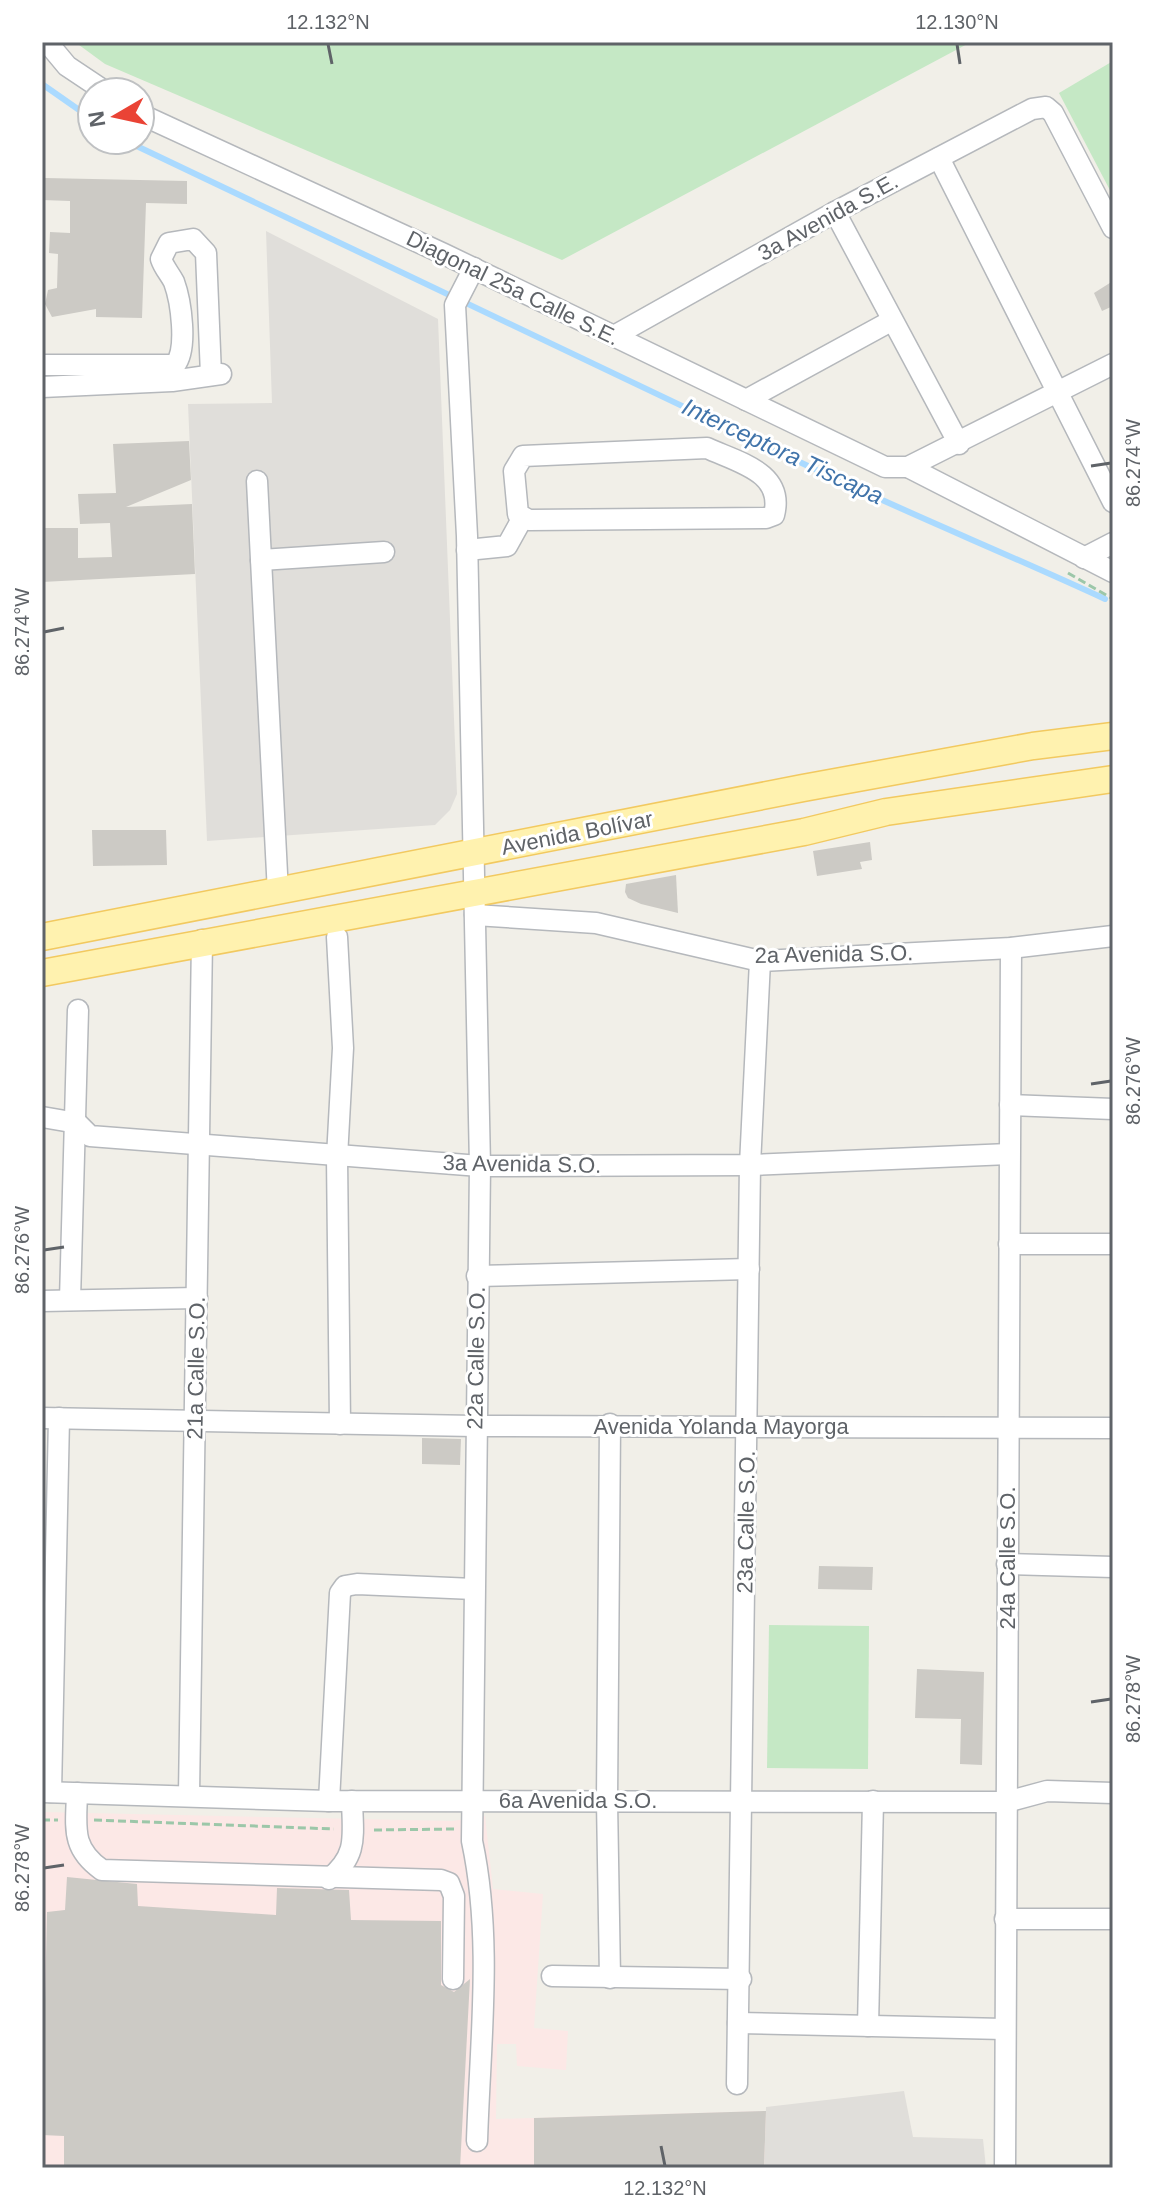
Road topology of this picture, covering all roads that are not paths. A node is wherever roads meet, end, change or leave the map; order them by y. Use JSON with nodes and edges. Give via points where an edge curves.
{"nodes":[{"id":1,"x":47,"y":42,"type":"edge"},
{"id":2,"x":82,"y":76,"type":"edge"},
{"id":3,"x":156,"y":121,"type":"edge"},
{"id":4,"x":939,"y":158,"type":"junction"},
{"id":5,"x":835,"y":212,"type":"junction"},
{"id":6,"x":1113,"y":228,"type":"edge"},
{"id":7,"x":474,"y":268,"type":"junction"},
{"id":8,"x":891,"y":321,"type":"junction"},
{"id":9,"x":614,"y":336,"type":"junction"},
{"id":10,"x":1113,"y":364,"type":"edge"},
{"id":11,"x":42,"y":365,"type":"edge"},
{"id":12,"x":42,"y":387,"type":"edge"},
{"id":13,"x":1058,"y":395,"type":"junction"},
{"id":14,"x":746,"y":400,"type":"junction"},
{"id":15,"x":959,"y":444,"type":"junction"},
{"id":16,"x":908,"y":467,"type":"junction"},
{"id":17,"x":257,"y":481,"type":"dead end"},
{"id":18,"x":1113,"y":502,"type":"edge"},
{"id":19,"x":522,"y":519,"type":"junction"},
{"id":20,"x":1113,"y":543,"type":"edge"},
{"id":21,"x":467,"y":550,"type":"junction"},
{"id":22,"x":384,"y":552,"type":"dead end"},
{"id":23,"x":1084,"y":558,"type":"junction"},
{"id":24,"x":261,"y":560,"type":"junction"},
{"id":25,"x":1113,"y":572,"type":"edge"},
{"id":26,"x":1113,"y":736,"type":"edge"},
{"id":27,"x":1065,"y":742,"type":"junction"},
{"id":28,"x":1113,"y":755,"type":"edge"},
{"id":29,"x":1113,"y":779,"type":"edge"},
{"id":30,"x":474,"y":854,"type":"junction"},
{"id":31,"x":278,"y":893,"type":"junction"},
{"id":32,"x":474,"y":904,"type":"junction"},
{"id":33,"x":1113,"y":936,"type":"edge"},
{"id":34,"x":42,"y":937,"type":"edge"},
{"id":35,"x":337,"y":937,"type":"dead end"},
{"id":36,"x":202,"y":940,"type":"junction"},
{"id":37,"x":1011,"y":948,"type":"junction"},
{"id":38,"x":760,"y":961,"type":"junction"},
{"id":39,"x":42,"y":973,"type":"edge"},
{"id":40,"x":78,"y":1010,"type":"dead end"},
{"id":41,"x":1010,"y":1105,"type":"junction"},
{"id":42,"x":1113,"y":1109,"type":"edge"},
{"id":43,"x":42,"y":1117,"type":"edge"},
{"id":44,"x":77,"y":1123,"type":"junction"},
{"id":45,"x":199,"y":1145,"type":"junction"},
{"id":46,"x":1009,"y":1154,"type":"junction"},
{"id":47,"x":337,"y":1157,"type":"junction"},
{"id":48,"x":750,"y":1165,"type":"junction"},
{"id":49,"x":480,"y":1166,"type":"junction"},
{"id":50,"x":1009,"y":1244,"type":"junction"},
{"id":51,"x":1113,"y":1244,"type":"edge"},
{"id":52,"x":749,"y":1269,"type":"junction"},
{"id":53,"x":477,"y":1276,"type":"junction"},
{"id":54,"x":197,"y":1298,"type":"junction"},
{"id":55,"x":70,"y":1300,"type":"junction"},
{"id":56,"x":42,"y":1301,"type":"edge"},
{"id":57,"x":51,"y":1418,"type":"edge"},
{"id":58,"x":195,"y":1421,"type":"junction"},
{"id":59,"x":340,"y":1424,"type":"junction"},
{"id":60,"x":610,"y":1424,"type":"junction"},
{"id":61,"x":475,"y":1426,"type":"junction"},
{"id":62,"x":748,"y":1426,"type":"junction"},
{"id":63,"x":1008,"y":1428,"type":"junction"},
{"id":64,"x":1113,"y":1428,"type":"edge"},
{"id":65,"x":1007,"y":1564,"type":"junction"},
{"id":66,"x":1113,"y":1567,"type":"edge"},
{"id":67,"x":474,"y":1589,"type":"junction"},
{"id":68,"x":46,"y":1792,"type":"edge"},
{"id":69,"x":77,"y":1793,"type":"junction"},
{"id":70,"x":1113,"y":1793,"type":"edge"},
{"id":71,"x":189,"y":1795,"type":"junction"},
{"id":72,"x":473,"y":1800,"type":"junction"},
{"id":73,"x":329,"y":1801,"type":"junction"},
{"id":74,"x":352,"y":1801,"type":"junction"},
{"id":75,"x":607,"y":1801,"type":"junction"},
{"id":76,"x":741,"y":1801,"type":"junction"},
{"id":77,"x":873,"y":1801,"type":"junction"},
{"id":78,"x":1006,"y":1802,"type":"junction"},
{"id":79,"x":352,"y":1840,"type":"junction"},
{"id":80,"x":329,"y":1879,"type":"junction"},
{"id":81,"x":385,"y":1880,"type":"junction"},
{"id":82,"x":1005,"y":1919,"type":"junction"},
{"id":83,"x":1113,"y":1919,"type":"edge"},
{"id":84,"x":552,"y":1976,"type":"dead end"},
{"id":85,"x":610,"y":1978,"type":"junction"},
{"id":86,"x":453,"y":1979,"type":"dead end"},
{"id":87,"x":741,"y":1979,"type":"junction"},
{"id":88,"x":738,"y":2023,"type":"junction"},
{"id":89,"x":868,"y":2026,"type":"junction"},
{"id":90,"x":1004,"y":2029,"type":"junction"},
{"id":91,"x":737,"y":2084,"type":"dead end"},
{"id":92,"x":477,"y":2141,"type":"dead end"},
{"id":93,"x":1005,"y":2168,"type":"edge"}],
"edges":[{"from":1,"to":2,"type":"street"},
{"from":3,"to":7,"type":"street","name":"Diagonal 25a Calle S.E."},
{"from":4,"to":5,"type":"street","name":"3a Avenida S.E."},
{"from":4,"to":6,"type":"street","name":"3a Avenida S.E.","via":[[1032,109],[1046,107]]},
{"from":4,"to":13,"type":"street"},
{"from":5,"to":8,"type":"street"},
{"from":5,"to":9,"type":"street","name":"3a Avenida S.E."},
{"from":7,"to":9,"type":"street","name":"Diagonal 25a Calle S.E."},
{"from":7,"to":21,"type":"street","via":[[458,299]]},
{"from":8,"to":14,"type":"street"},
{"from":8,"to":15,"type":"street"},
{"from":9,"to":14,"type":"street","name":"Diagonal 25a Calle S.E."},
{"from":10,"to":13,"type":"street"},
{"from":11,"to":12,"type":"street","via":[[175,365],[181,355],[178,302],[161,259],[169,243],[193,239],[206,253],[217,374]]},
{"from":13,"to":15,"type":"street"},
{"from":13,"to":18,"type":"street"},
{"from":14,"to":16,"type":"street","name":"Diagonal 25a Calle S.E.","via":[[885,467]]},
{"from":15,"to":16,"type":"street"},
{"from":16,"to":23,"type":"street"},
{"from":17,"to":24,"type":"street"},
{"from":19,"to":19,"type":"street","via":[[766,518],[774,515],[777,503],[767,477],[707,448],[523,456],[514,471]]},
{"from":19,"to":21,"type":"street","via":[[507,546]]},
{"from":20,"to":23,"type":"street"},
{"from":21,"to":30,"type":"street"},
{"from":22,"to":24,"type":"street"},
{"from":23,"to":25,"type":"street"},
{"from":24,"to":31,"type":"street"},
{"from":26,"to":27,"type":"main road","name":"Avenida Bolívar"},
{"from":27,"to":28,"type":"main road"},
{"from":27,"to":30,"type":"main road","name":"Avenida Bolívar"},
{"from":29,"to":32,"type":"main road","name":"Avenida Bolívar","via":[[886,812]]},
{"from":30,"to":31,"type":"main road","name":"Avenida Bolívar"},
{"from":30,"to":32,"type":"street"},
{"from":31,"to":34,"type":"main road","name":"Avenida Bolívar"},
{"from":32,"to":36,"type":"main road","name":"Avenida Bolívar"},
{"from":32,"to":38,"type":"street","name":"2a Avenida S.O.","via":[[596,923]]},
{"from":32,"to":49,"type":"street","name":"22a Calle S.O."},
{"from":33,"to":37,"type":"street","name":"2a Avenida S.O."},
{"from":35,"to":47,"type":"street","via":[[343,1048]]},
{"from":36,"to":39,"type":"main road","name":"Avenida Bolívar"},
{"from":36,"to":45,"type":"street","name":"21a Calle S.O."},
{"from":37,"to":38,"type":"street","name":"2a Avenida S.O."},
{"from":37,"to":41,"type":"street","name":"24a Calle S.O."},
{"from":38,"to":48,"type":"street","name":"23a Calle S.O."},
{"from":40,"to":44,"type":"street"},
{"from":41,"to":42,"type":"street"},
{"from":41,"to":46,"type":"street","name":"24a Calle S.O."},
{"from":43,"to":44,"type":"street","name":"3a Avenida S.O."},
{"from":44,"to":45,"type":"street","name":"3a Avenida S.O.","via":[[90,1136]]},
{"from":44,"to":55,"type":"street"},
{"from":45,"to":47,"type":"street","name":"3a Avenida S.O."},
{"from":45,"to":54,"type":"street","name":"21a Calle S.O."},
{"from":46,"to":48,"type":"street","name":"3a Avenida S.O."},
{"from":46,"to":50,"type":"street","name":"24a Calle S.O."},
{"from":47,"to":49,"type":"street","name":"3a Avenida S.O."},
{"from":47,"to":59,"type":"street"},
{"from":48,"to":49,"type":"street","name":"3a Avenida S.O."},
{"from":48,"to":52,"type":"street","name":"23a Calle S.O."},
{"from":49,"to":53,"type":"street","name":"22a Calle S.O."},
{"from":50,"to":51,"type":"street"},
{"from":50,"to":63,"type":"street","name":"24a Calle S.O."},
{"from":52,"to":53,"type":"street"},
{"from":52,"to":62,"type":"street","name":"23a Calle S.O."},
{"from":53,"to":61,"type":"street","name":"22a Calle S.O."},
{"from":54,"to":55,"type":"street"},
{"from":54,"to":58,"type":"street","name":"21a Calle S.O."},
{"from":55,"to":56,"type":"street"},
{"from":57,"to":58,"type":"street","name":"Avenida Yolanda Mayorga"},
{"from":57,"to":68,"type":"street"},
{"from":58,"to":59,"type":"street","name":"Avenida Yolanda Mayorga"},
{"from":58,"to":71,"type":"street","name":"21a Calle S.O."},
{"from":59,"to":61,"type":"street","name":"Avenida Yolanda Mayorga"},
{"from":60,"to":61,"type":"street","name":"Avenida Yolanda Mayorga"},
{"from":60,"to":62,"type":"street","name":"Avenida Yolanda Mayorga"},
{"from":60,"to":75,"type":"street"},
{"from":61,"to":67,"type":"street","name":"22a Calle S.O."},
{"from":62,"to":63,"type":"street","name":"Avenida Yolanda Mayorga"},
{"from":62,"to":76,"type":"street","name":"23a Calle S.O."},
{"from":63,"to":64,"type":"street","name":"Avenida Yolanda Mayorga"},
{"from":63,"to":65,"type":"street","name":"24a Calle S.O."},
{"from":65,"to":66,"type":"street"},
{"from":65,"to":78,"type":"street","name":"24a Calle S.O."},
{"from":67,"to":72,"type":"street","name":"22a Calle S.O."},
{"from":67,"to":73,"type":"street","via":[[357,1584],[340,1593]]},
{"from":68,"to":69,"type":"street","name":"6a Avenida S.O."},
{"from":69,"to":71,"type":"street","name":"6a Avenida S.O."},
{"from":69,"to":80,"type":"street","via":[[79,1847],[102,1870]]},
{"from":70,"to":78,"type":"street","name":"6a Avenida S.O.","via":[[1047,1791]]},
{"from":71,"to":73,"type":"street","name":"6a Avenida S.O."},
{"from":72,"to":74,"type":"street","name":"6a Avenida S.O."},
{"from":72,"to":75,"type":"street","name":"6a Avenida S.O."},
{"from":72,"to":92,"type":"street","name":"22a Calle S.O.","via":[[483,1926]]},
{"from":73,"to":74,"type":"street","name":"6a Avenida S.O."},
{"from":74,"to":79,"type":"street"},
{"from":75,"to":76,"type":"street","name":"6a Avenida S.O."},
{"from":75,"to":85,"type":"street"},
{"from":76,"to":77,"type":"street","name":"6a Avenida S.O."},
{"from":76,"to":87,"type":"street","name":"23a Calle S.O."},
{"from":77,"to":78,"type":"street","name":"6a Avenida S.O."},
{"from":77,"to":89,"type":"street"},
{"from":78,"to":82,"type":"street","name":"24a Calle S.O."},
{"from":79,"to":80,"type":"street","via":[[347,1862]]},
{"from":79,"to":81,"type":"street","via":[[370,1871]]},
{"from":80,"to":81,"type":"street"},
{"from":81,"to":86,"type":"street","via":[[449,1883],[454,1896]]},
{"from":82,"to":83,"type":"street"},
{"from":82,"to":90,"type":"street","name":"24a Calle S.O."},
{"from":84,"to":85,"type":"street"},
{"from":85,"to":87,"type":"street"},
{"from":87,"to":88,"type":"street","name":"23a Calle S.O."},
{"from":88,"to":89,"type":"street"},
{"from":88,"to":91,"type":"street","name":"23a Calle S.O."},
{"from":89,"to":90,"type":"street"},
{"from":90,"to":93,"type":"street","name":"24a Calle S.O."}]}
